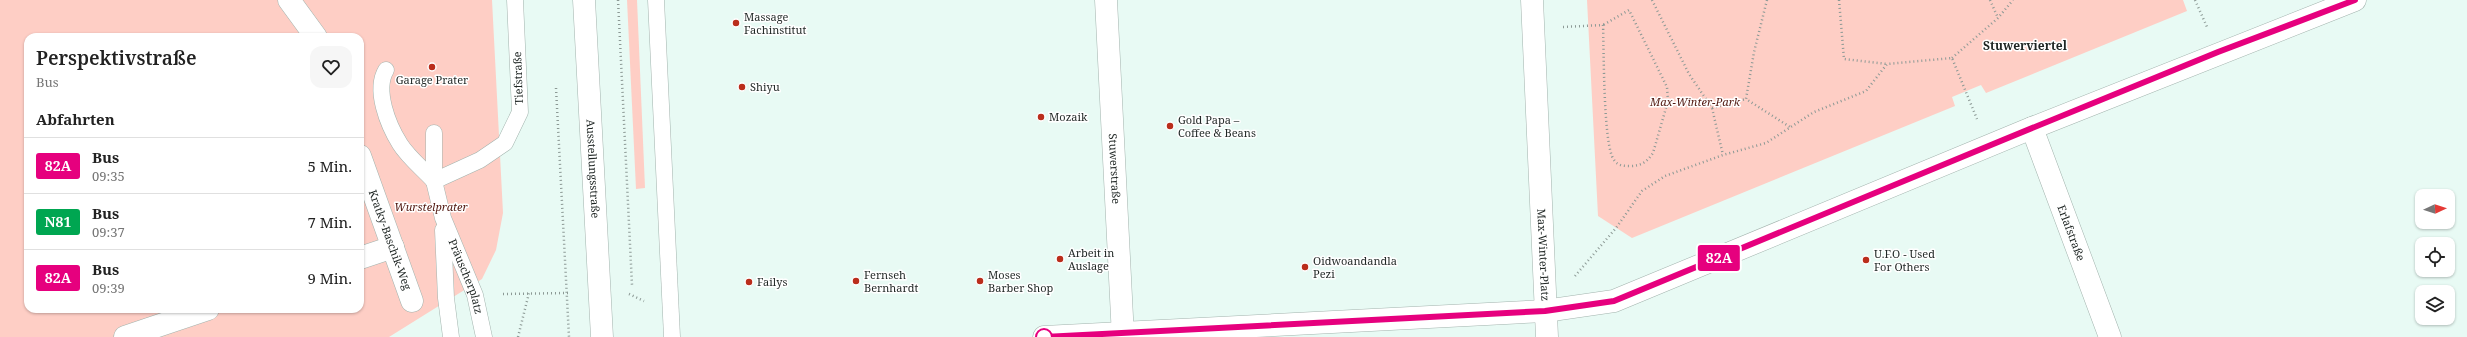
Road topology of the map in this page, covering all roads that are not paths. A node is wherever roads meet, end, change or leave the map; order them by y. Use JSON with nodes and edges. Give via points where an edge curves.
{"nodes":[{"id":1,"x":289,"y":0,"type":"edge"},
{"id":2,"x":515,"y":0,"type":"edge"},
{"id":3,"x":584,"y":0,"type":"edge"},
{"id":4,"x":656,"y":0,"type":"edge"},
{"id":5,"x":1106,"y":0,"type":"edge"},
{"id":6,"x":1532,"y":0,"type":"edge"},
{"id":7,"x":2355,"y":0,"type":"edge"},
{"id":8,"x":313,"y":33,"type":"edge"},
{"id":9,"x":386,"y":70,"type":"dead end"},
{"id":10,"x":2032,"y":128,"type":"junction"},
{"id":11,"x":434,"y":134,"type":"dead end"},
{"id":12,"x":364,"y":167,"type":"edge"},
{"id":13,"x":434,"y":181,"type":"junction"},
{"id":14,"x":443,"y":218,"type":"junction"},
{"id":15,"x":393,"y":248,"type":"junction"},
{"id":16,"x":364,"y":257,"type":"edge"},
{"id":17,"x":412,"y":301,"type":"dead end"},
{"id":18,"x":1545,"y":311,"type":"junction"},
{"id":19,"x":196,"y":313,"type":"edge"},
{"id":20,"x":1123,"y":335,"type":"edge"},
{"id":21,"x":125,"y":337,"type":"edge"},
{"id":22,"x":451,"y":337,"type":"edge"},
{"id":23,"x":484,"y":337,"type":"edge"},
{"id":24,"x":602,"y":337,"type":"edge"},
{"id":25,"x":672,"y":337,"type":"edge"},
{"id":26,"x":1044,"y":337,"type":"edge"},
{"id":27,"x":1547,"y":337,"type":"edge"},
{"id":28,"x":2110,"y":337,"type":"edge"}],
"edges":[{"from":1,"to":8,"type":"street"},
{"from":2,"to":13,"type":"lane","name":"Tiefstraße","via":[[520,112],[505,143],[480,160]]},
{"from":3,"to":24,"type":"street","name":"Ausstellungsstraße"},
{"from":4,"to":25,"type":"lane"},
{"from":5,"to":20,"type":"street","name":"Stuwerstraße"},
{"from":6,"to":18,"type":"street","name":"Max-Winter-Platz"},
{"from":7,"to":10,"type":"street","name":"Max-Winter-Platz"},
{"from":9,"to":13,"type":"lane","via":[[381,86],[386,113],[400,144]]},
{"from":10,"to":18,"type":"street","name":"Max-Winter-Platz","via":[[1614,301]]},
{"from":10,"to":28,"type":"street","name":"Erlafstraße"},
{"from":11,"to":13,"type":"lane","name":"Präuscherplatz"},
{"from":12,"to":15,"type":"street","name":"Kratky-Baschik-Weg"},
{"from":13,"to":14,"type":"lane","name":"Präuscherplatz"},
{"from":14,"to":22,"type":"lane","name":"Präuscherplatz","via":[[446,298]]},
{"from":14,"to":23,"type":"lane","name":"Präuscherplatz","via":[[475,295]]},
{"from":15,"to":16,"type":"street"},
{"from":15,"to":17,"type":"street","name":"Kratky-Baschik-Weg"},
{"from":18,"to":20,"type":"street"},
{"from":18,"to":27,"type":"street"},
{"from":19,"to":21,"type":"street"},
{"from":20,"to":26,"type":"street"}]}
